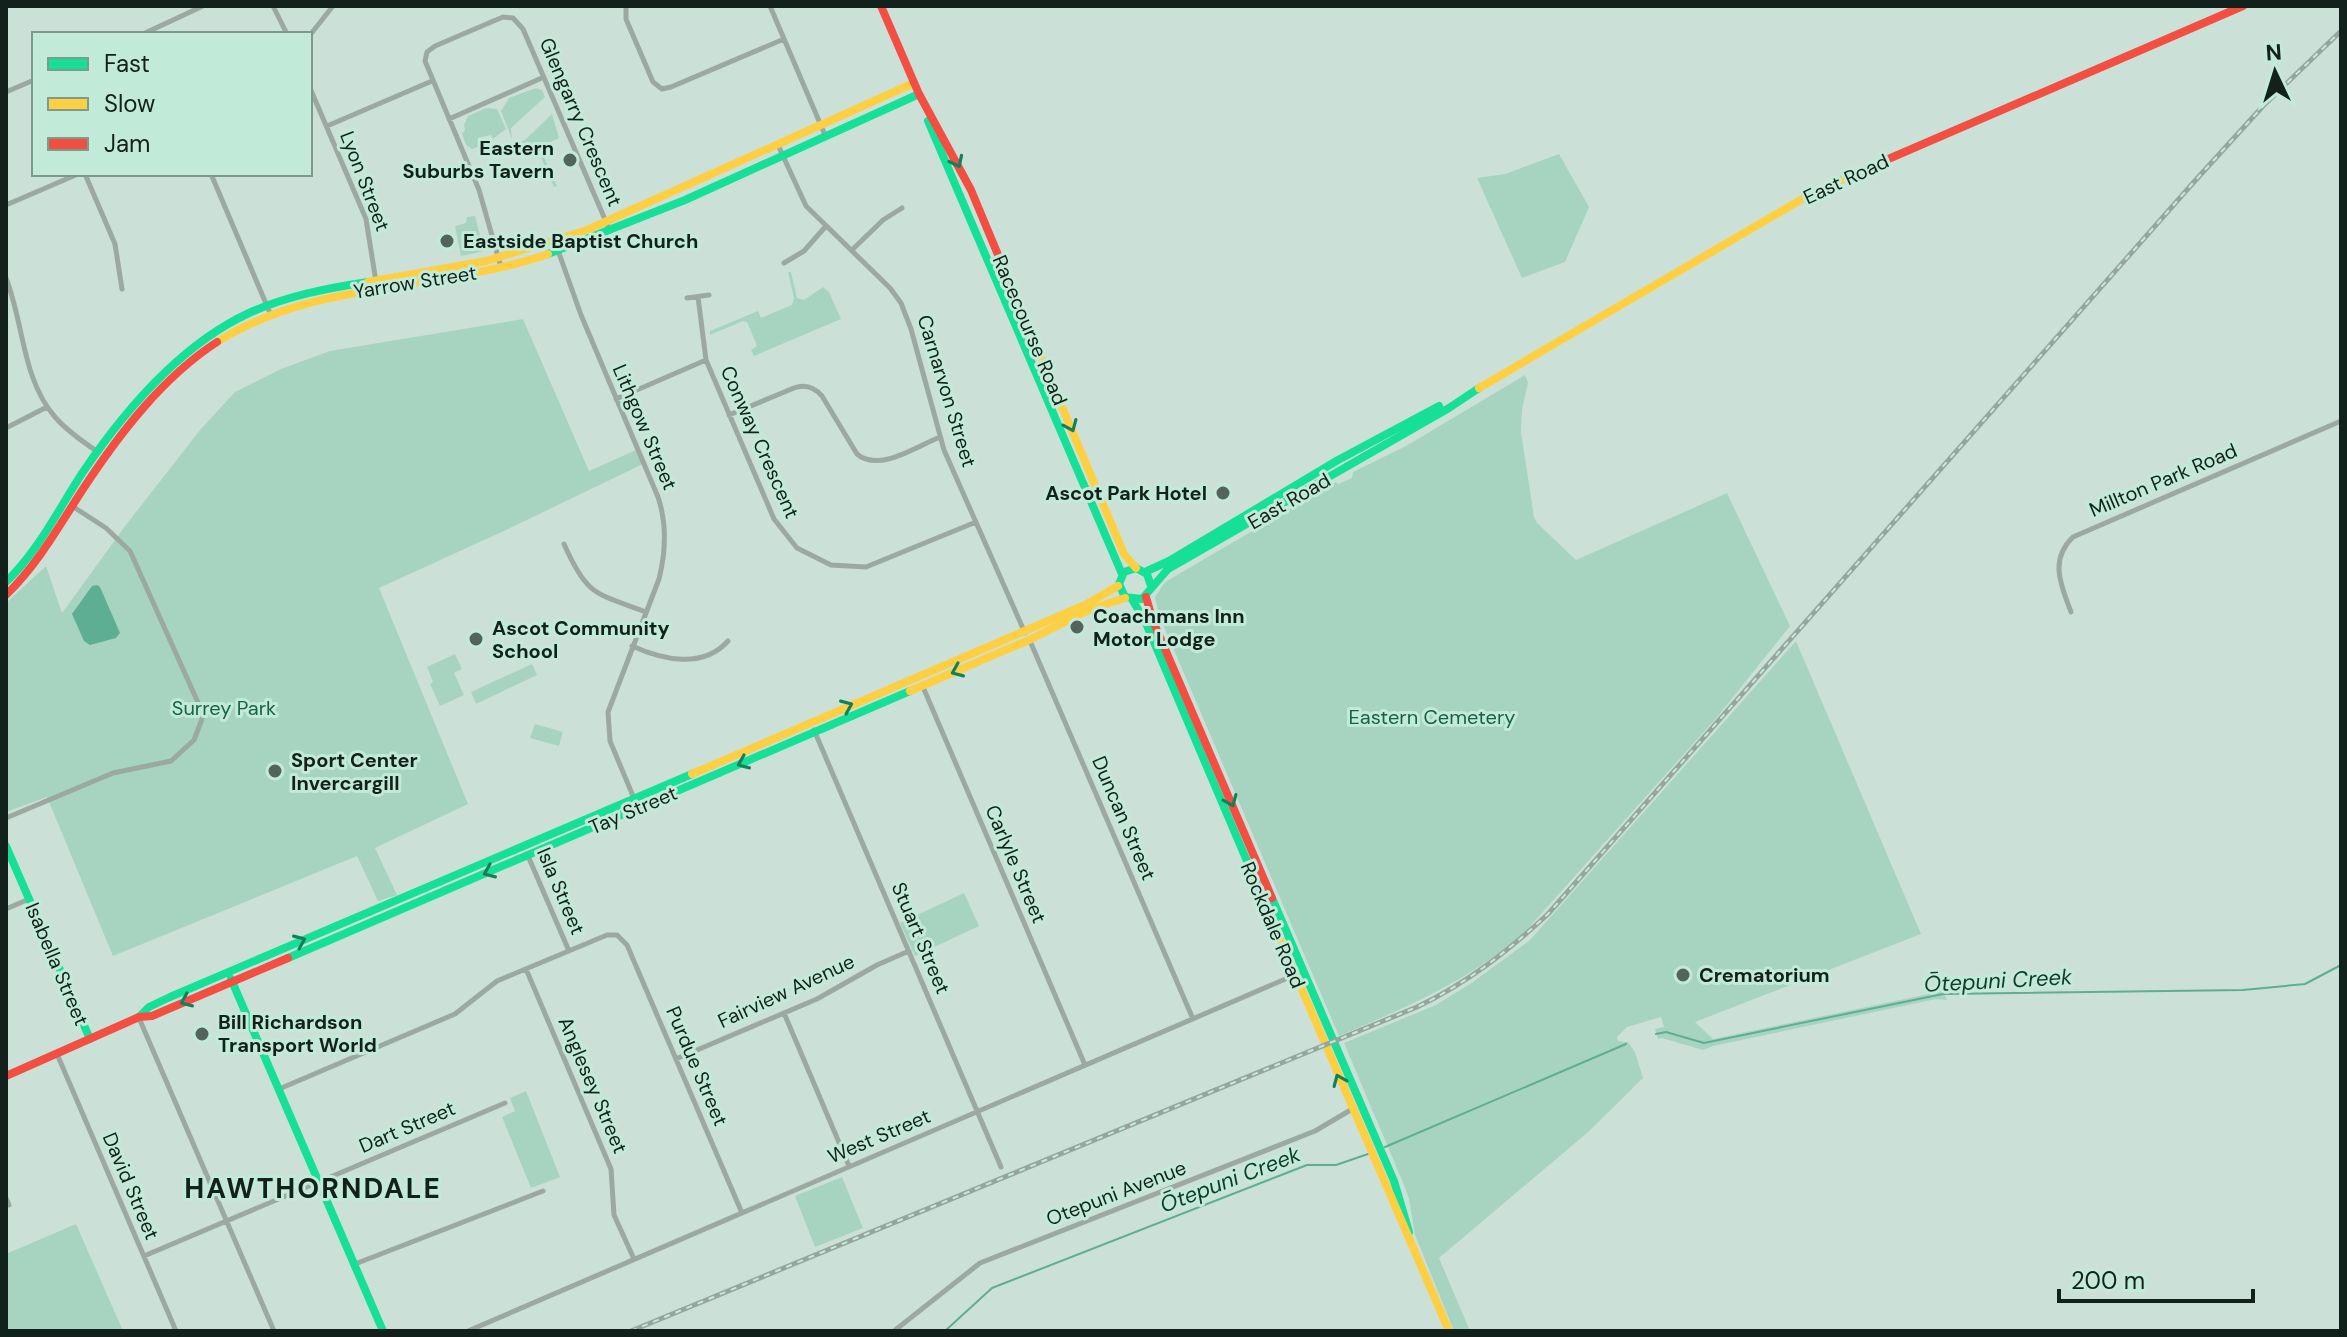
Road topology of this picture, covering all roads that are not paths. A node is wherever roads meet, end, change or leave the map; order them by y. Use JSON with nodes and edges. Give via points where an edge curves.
{"nodes":[{"id":1,"x":203,"y":6,"type":"edge"},
{"id":2,"x":273,"y":6,"type":"edge"},
{"id":3,"x":333,"y":6,"type":"edge"},
{"id":4,"x":626,"y":6,"type":"edge"},
{"id":5,"x":770,"y":6,"type":"edge"},
{"id":6,"x":881,"y":6,"type":"edge"},
{"id":7,"x":2243,"y":6,"type":"edge"},
{"id":8,"x":147,"y":32,"type":"edge"},
{"id":9,"x":286,"y":32,"type":"edge"},
{"id":10,"x":312,"y":32,"type":"edge"},
{"id":11,"x":784,"y":39,"type":"junction"},
{"id":12,"x":544,"y":77,"type":"junction"},
{"id":13,"x":32,"y":81,"type":"edge"},
{"id":14,"x":432,"y":81,"type":"junction"},
{"id":15,"x":914,"y":83,"type":"junction"},
{"id":16,"x":6,"y":92,"type":"edge"},
{"id":17,"x":312,"y":92,"type":"edge"},
{"id":18,"x":919,"y":94,"type":"junction"},
{"id":19,"x":449,"y":119,"type":"junction"},
{"id":20,"x":327,"y":126,"type":"junction"},
{"id":21,"x":823,"y":130,"type":"junction"},
{"id":22,"x":780,"y":150,"type":"junction"},
{"id":23,"x":73,"y":176,"type":"edge"},
{"id":24,"x":86,"y":176,"type":"edge"},
{"id":25,"x":212,"y":176,"type":"edge"},
{"id":26,"x":6,"y":205,"type":"edge"},
{"id":27,"x":902,"y":208,"type":"dead end"},
{"id":28,"x":608,"y":226,"type":"junction"},
{"id":29,"x":826,"y":226,"type":"junction"},
{"id":30,"x":991,"y":238,"type":"junction"},
{"id":31,"x":980,"y":243,"type":"junction"},
{"id":32,"x":557,"y":246,"type":"junction"},
{"id":33,"x":852,"y":250,"type":"junction"},
{"id":34,"x":500,"y":263,"type":"junction"},
{"id":35,"x":784,"y":263,"type":"dead end"},
{"id":36,"x":6,"y":278,"type":"edge"},
{"id":37,"x":376,"y":284,"type":"junction"},
{"id":38,"x":122,"y":289,"type":"dead end"},
{"id":39,"x":709,"y":295,"type":"dead end"},
{"id":40,"x":698,"y":297,"type":"junction"},
{"id":41,"x":687,"y":298,"type":"dead end"},
{"id":42,"x":269,"y":309,"type":"junction"},
{"id":43,"x":706,"y":360,"type":"junction"},
{"id":44,"x":1470,"y":393,"type":"junction"},
{"id":45,"x":616,"y":399,"type":"junction"},
{"id":46,"x":47,"y":407,"type":"junction"},
{"id":47,"x":729,"y":415,"type":"junction"},
{"id":48,"x":2341,"y":421,"type":"edge"},
{"id":49,"x":6,"y":428,"type":"edge"},
{"id":50,"x":940,"y":437,"type":"junction"},
{"id":51,"x":101,"y":455,"type":"junction"},
{"id":52,"x":69,"y":504,"type":"junction"},
{"id":53,"x":976,"y":522,"type":"junction"},
{"id":54,"x":564,"y":544,"type":"dead end"},
{"id":55,"x":1140,"y":570,"type":"junction"},
{"id":56,"x":1122,"y":574,"type":"junction"},
{"id":57,"x":6,"y":582,"type":"edge"},
{"id":58,"x":1118,"y":586,"type":"junction"},
{"id":59,"x":1151,"y":586,"type":"junction"},
{"id":60,"x":6,"y":595,"type":"edge"},
{"id":61,"x":1146,"y":597,"type":"junction"},
{"id":62,"x":1129,"y":600,"type":"junction"},
{"id":63,"x":646,"y":612,"type":"junction"},
{"id":64,"x":2071,"y":612,"type":"dead end"},
{"id":65,"x":1023,"y":631,"type":"junction"},
{"id":66,"x":1029,"y":640,"type":"junction"},
{"id":67,"x":728,"y":641,"type":"dead end"},
{"id":68,"x":632,"y":646,"type":"junction"},
{"id":69,"x":917,"y":675,"type":"junction"},
{"id":70,"x":922,"y":686,"type":"junction"},
{"id":71,"x":811,"y":721,"type":"junction"},
{"id":72,"x":815,"y":732,"type":"junction"},
{"id":73,"x":634,"y":797,"type":"junction"},
{"id":74,"x":638,"y":808,"type":"junction"},
{"id":75,"x":6,"y":818,"type":"edge"},
{"id":76,"x":1236,"y":827,"type":"junction"},
{"id":77,"x":523,"y":844,"type":"junction"},
{"id":78,"x":6,"y":846,"type":"edge"},
{"id":79,"x":528,"y":856,"type":"junction"},
{"id":80,"x":421,"y":889,"type":"junction"},
{"id":81,"x":29,"y":899,"type":"junction"},
{"id":82,"x":426,"y":899,"type":"junction"},
{"id":83,"x":6,"y":909,"type":"edge"},
{"id":84,"x":326,"y":929,"type":"junction"},
{"id":85,"x":331,"y":940,"type":"junction"},
{"id":86,"x":569,"y":951,"type":"junction"},
{"id":87,"x":909,"y":951,"type":"junction"},
{"id":88,"x":526,"y":969,"type":"junction"},
{"id":89,"x":228,"y":971,"type":"junction"},
{"id":90,"x":1299,"y":973,"type":"junction"},
{"id":91,"x":232,"y":981,"type":"junction"},
{"id":92,"x":784,"y":1013,"type":"junction"},
{"id":93,"x":139,"y":1017,"type":"junction"},
{"id":94,"x":1193,"y":1019,"type":"junction"},
{"id":95,"x":90,"y":1039,"type":"junction"},
{"id":96,"x":57,"y":1053,"type":"junction"},
{"id":97,"x":676,"y":1059,"type":"junction"},
{"id":98,"x":1085,"y":1065,"type":"junction"},
{"id":99,"x":6,"y":1076,"type":"edge"},
{"id":100,"x":279,"y":1089,"type":"junction"},
{"id":101,"x":505,"y":1103,"type":"dead end"},
{"id":102,"x":1360,"y":1103,"type":"junction"},
{"id":103,"x":1352,"y":1110,"type":"junction"},
{"id":104,"x":978,"y":1111,"type":"junction"},
{"id":105,"x":849,"y":1166,"type":"junction"},
{"id":106,"x":1001,"y":1167,"type":"dead end"},
{"id":107,"x":318,"y":1182,"type":"junction"},
{"id":108,"x":543,"y":1191,"type":"dead end"},
{"id":109,"x":742,"y":1213,"type":"junction"},
{"id":110,"x":227,"y":1221,"type":"junction"},
{"id":111,"x":1413,"y":1249,"type":"junction"},
{"id":112,"x":144,"y":1256,"type":"junction"},
{"id":113,"x":634,"y":1259,"type":"junction"},
{"id":114,"x":354,"y":1265,"type":"junction"},
{"id":115,"x":176,"y":1331,"type":"edge"},
{"id":116,"x":274,"y":1331,"type":"edge"},
{"id":117,"x":383,"y":1331,"type":"edge"},
{"id":118,"x":468,"y":1331,"type":"edge"},
{"id":119,"x":894,"y":1331,"type":"edge"},
{"id":120,"x":1449,"y":1331,"type":"edge"}],
"edges":[{"from":1,"to":8,"type":"street"},
{"from":2,"to":9,"type":"street"},
{"from":3,"to":10,"type":"street"},
{"from":4,"to":11,"type":"street","via":[[626,19],[653,82],[662,89]]},
{"from":5,"to":11,"type":"street"},
{"from":6,"to":15,"type":"main road","name":"Racecourse Road"},
{"from":7,"to":44,"type":"main road","name":"East Road","via":[[1828,185]]},
{"from":11,"to":21,"type":"street"},
{"from":12,"to":14,"type":"street","name":"Glengarry Crescent","via":[[523,29],[508,16],[430,48],[425,61]]},
{"from":12,"to":19,"type":"street"},
{"from":12,"to":28,"type":"street","name":"Glengarry Crescent"},
{"from":13,"to":16,"type":"street"},
{"from":14,"to":19,"type":"street","name":"Glengarry Crescent"},
{"from":14,"to":20,"type":"street"},
{"from":15,"to":18,"type":"main road","name":"Racecourse Road"},
{"from":15,"to":21,"type":"main road","name":"Yarrow Street"},
{"from":17,"to":20,"type":"street","name":"Lyon Street"},
{"from":18,"to":21,"type":"main road","name":"Yarrow Street"},
{"from":18,"to":30,"type":"main road","name":"Racecourse Road","one_way":true},
{"from":18,"to":31,"type":"main road","name":"Racecourse Road"},
{"from":19,"to":34,"type":"street","name":"Glengarry Crescent","via":[[479,190]]},
{"from":20,"to":37,"type":"street","name":"Lyon Street","via":[[366,219]]},
{"from":21,"to":22,"type":"main road","name":"Yarrow Street"},
{"from":22,"to":28,"type":"main road","name":"Yarrow Street"},
{"from":22,"to":29,"type":"street","name":"Carnarvon Street","via":[[804,203]]},
{"from":23,"to":26,"type":"street"},
{"from":24,"to":38,"type":"street","via":[[115,244]]},
{"from":25,"to":42,"type":"street"},
{"from":27,"to":33,"type":"street"},
{"from":28,"to":32,"type":"main road","name":"Yarrow Street"},
{"from":29,"to":33,"type":"street","name":"Carnarvon Street"},
{"from":29,"to":35,"type":"street","via":[[804,251]]},
{"from":30,"to":31,"type":"main road"},
{"from":30,"to":55,"type":"main road","name":"Racecourse Road","one_way":true,"via":[[1124,554]]},
{"from":31,"to":56,"type":"main road","name":"Racecourse Road"},
{"from":32,"to":34,"type":"main road","name":"Yarrow Street"},
{"from":32,"to":45,"type":"street","name":"Lithgow Street"},
{"from":33,"to":50,"type":"street","name":"Carnarvon Street","via":[[901,303]]},
{"from":34,"to":37,"type":"main road","name":"Yarrow Street"},
{"from":36,"to":46,"type":"street","via":[[33,380]]},
{"from":37,"to":42,"type":"main road","name":"Yarrow Street","via":[[324,288]]},
{"from":39,"to":40,"type":"street"},
{"from":40,"to":41,"type":"street"},
{"from":40,"to":43,"type":"street","name":"Conway Crescent"},
{"from":42,"to":51,"type":"main road","name":"Yarrow Street","via":[[218,330],[187,354],[136,405]]},
{"from":43,"to":45,"type":"street"},
{"from":43,"to":47,"type":"street","name":"Conway Crescent"},
{"from":44,"to":55,"type":"main road","name":"East Road","via":[[1387,433],[1169,561]]},
{"from":44,"to":59,"type":"main road","name":"East Road","via":[[1168,569]]},
{"from":45,"to":63,"type":"street","name":"Lithgow Street","via":[[658,497],[664,524],[662,568]]},
{"from":46,"to":49,"type":"street"},
{"from":46,"to":51,"type":"street"},
{"from":47,"to":50,"type":"street","via":[[804,386],[818,392],[857,454],[870,462]]},
{"from":47,"to":53,"type":"street","name":"Conway Crescent","via":[[777,525],[815,560],[866,567]]},
{"from":48,"to":64,"type":"street","name":"Millton Park Road","via":[[2073,537],[2058,564]]},
{"from":50,"to":53,"type":"street","name":"Carnarvon Street"},
{"from":51,"to":52,"type":"main road","name":"Yarrow Street"},
{"from":52,"to":57,"type":"main road","name":"Yarrow Street"},
{"from":52,"to":60,"type":"main road","name":"Yarrow Street","via":[[37,564]]},
{"from":52,"to":75,"type":"street","via":[[111,531],[130,551],[202,719],[191,745],[171,761],[113,773]]},
{"from":53,"to":65,"type":"street","name":"Carnarvon Street"},
{"from":54,"to":63,"type":"street","via":[[587,586]]},
{"from":55,"to":56,"type":"main road"},
{"from":55,"to":59,"type":"main road"},
{"from":56,"to":58,"type":"main road"},
{"from":58,"to":62,"type":"main road"},
{"from":58,"to":65,"type":"main road","name":"Tay Street"},
{"from":59,"to":61,"type":"main road"},
{"from":61,"to":62,"type":"main road"},
{"from":61,"to":76,"type":"main road","name":"Rockdale Road","one_way":true},
{"from":62,"to":66,"type":"main road","name":"Tay Street","via":[[1091,609]]},
{"from":62,"to":76,"type":"main road","name":"Rockdale Road","via":[[1145,621]]},
{"from":63,"to":68,"type":"street","name":"Lithgow Street"},
{"from":65,"to":66,"type":"street","name":"Duncan Street"},
{"from":65,"to":69,"type":"main road","name":"Tay Street"},
{"from":66,"to":70,"type":"main road","name":"Tay Street","one_way":true},
{"from":66,"to":94,"type":"street","name":"Duncan Street"},
{"from":67,"to":68,"type":"street","via":[[721,649],[689,659],[666,658]]},
{"from":68,"to":73,"type":"street","name":"Lithgow Street","via":[[607,720],[612,749]]},
{"from":69,"to":70,"type":"street","name":"Carlyle Street"},
{"from":71,"to":69,"type":"main road","name":"Tay Street","one_way":true},
{"from":70,"to":72,"type":"main road","name":"Tay Street"},
{"from":70,"to":98,"type":"street","name":"Carlyle Street"},
{"from":71,"to":72,"type":"street","name":"Stuart Street"},
{"from":71,"to":73,"type":"main road","name":"Tay Street"},
{"from":72,"to":74,"type":"main road","name":"Tay Street","one_way":true},
{"from":72,"to":87,"type":"street","name":"Stuart Street"},
{"from":73,"to":74,"type":"street","name":"Lithgow Street"},
{"from":73,"to":77,"type":"main road","name":"Tay Street"},
{"from":74,"to":79,"type":"main road","name":"Tay Street"},
{"from":76,"to":90,"type":"main road","name":"Rockdale Road"},
{"from":77,"to":79,"type":"street","name":"Isla Street"},
{"from":77,"to":80,"type":"main road","name":"Tay Street"},
{"from":78,"to":81,"type":"main road","name":"Isabella Street"},
{"from":79,"to":82,"type":"main road","name":"Tay Street","one_way":true},
{"from":79,"to":86,"type":"street","name":"Isla Street"},
{"from":80,"to":82,"type":"main road"},
{"from":80,"to":84,"type":"main road","name":"Tay Street"},
{"from":81,"to":83,"type":"street"},
{"from":81,"to":95,"type":"main road","name":"Isabella Street"},
{"from":82,"to":85,"type":"main road","name":"Tay Street"},
{"from":84,"to":85,"type":"main road"},
{"from":89,"to":84,"type":"main road","name":"Tay Street","one_way":true},
{"from":85,"to":91,"type":"main road","name":"Tay Street"},
{"from":86,"to":88,"type":"street"},
{"from":86,"to":97,"type":"street","name":"Purdue Street","via":[[607,935],[617,935],[627,945]]},
{"from":87,"to":92,"type":"street","name":"Fairview Avenue"},
{"from":87,"to":104,"type":"street","name":"Stuart Street"},
{"from":88,"to":100,"type":"street","via":[[491,985],[455,1014]]},
{"from":88,"to":113,"type":"street","name":"Anglesey Street","via":[[611,1169],[614,1215]]},
{"from":89,"to":91,"type":"main road"},
{"from":89,"to":93,"type":"main road","name":"Tay Street","via":[[149,1007]]},
{"from":90,"to":94,"type":"street","name":"West Street"},
{"from":90,"to":102,"type":"main road","name":"Rockdale Road"},
{"from":103,"to":90,"type":"main road","name":"Rockdale Road","one_way":true},
{"from":91,"to":93,"type":"main road","name":"Tay Street","one_way":true},
{"from":91,"to":100,"type":"main road"},
{"from":92,"to":97,"type":"street","name":"Fairview Avenue"},
{"from":92,"to":105,"type":"street"},
{"from":93,"to":95,"type":"main road","name":"Tay Street"},
{"from":93,"to":110,"type":"street"},
{"from":94,"to":98,"type":"street","name":"West Street"},
{"from":95,"to":96,"type":"main road","name":"Tay Street"},
{"from":96,"to":99,"type":"main road","name":"Tay Street"},
{"from":96,"to":112,"type":"street","name":"David Street"},
{"from":97,"to":109,"type":"street","name":"Purdue Street"},
{"from":98,"to":104,"type":"street","name":"West Street"},
{"from":100,"to":107,"type":"main road"},
{"from":101,"to":107,"type":"street","name":"Dart Street"},
{"from":102,"to":103,"type":"street","name":"Otepuni Avenue"},
{"from":102,"to":111,"type":"main road","name":"Rockdale Road","via":[[1397,1191]]},
{"from":103,"to":111,"type":"main road","name":"Rockdale Road"},
{"from":103,"to":119,"type":"street","name":"Otepuni Avenue","via":[[1315,1131],[980,1263]]},
{"from":104,"to":105,"type":"street","name":"West Street"},
{"from":104,"to":106,"type":"street","name":"Stuart Street"},
{"from":105,"to":109,"type":"street","name":"West Street"},
{"from":107,"to":110,"type":"street","name":"Dart Street"},
{"from":107,"to":114,"type":"main road"},
{"from":108,"to":114,"type":"street"},
{"from":109,"to":113,"type":"street","name":"West Street"},
{"from":110,"to":112,"type":"street","name":"Dart Street"},
{"from":110,"to":116,"type":"street"},
{"from":111,"to":120,"type":"main road","name":"Rockdale Road"},
{"from":112,"to":115,"type":"street","name":"David Street"},
{"from":113,"to":118,"type":"street","name":"West Street"},
{"from":114,"to":117,"type":"main road"}]}
